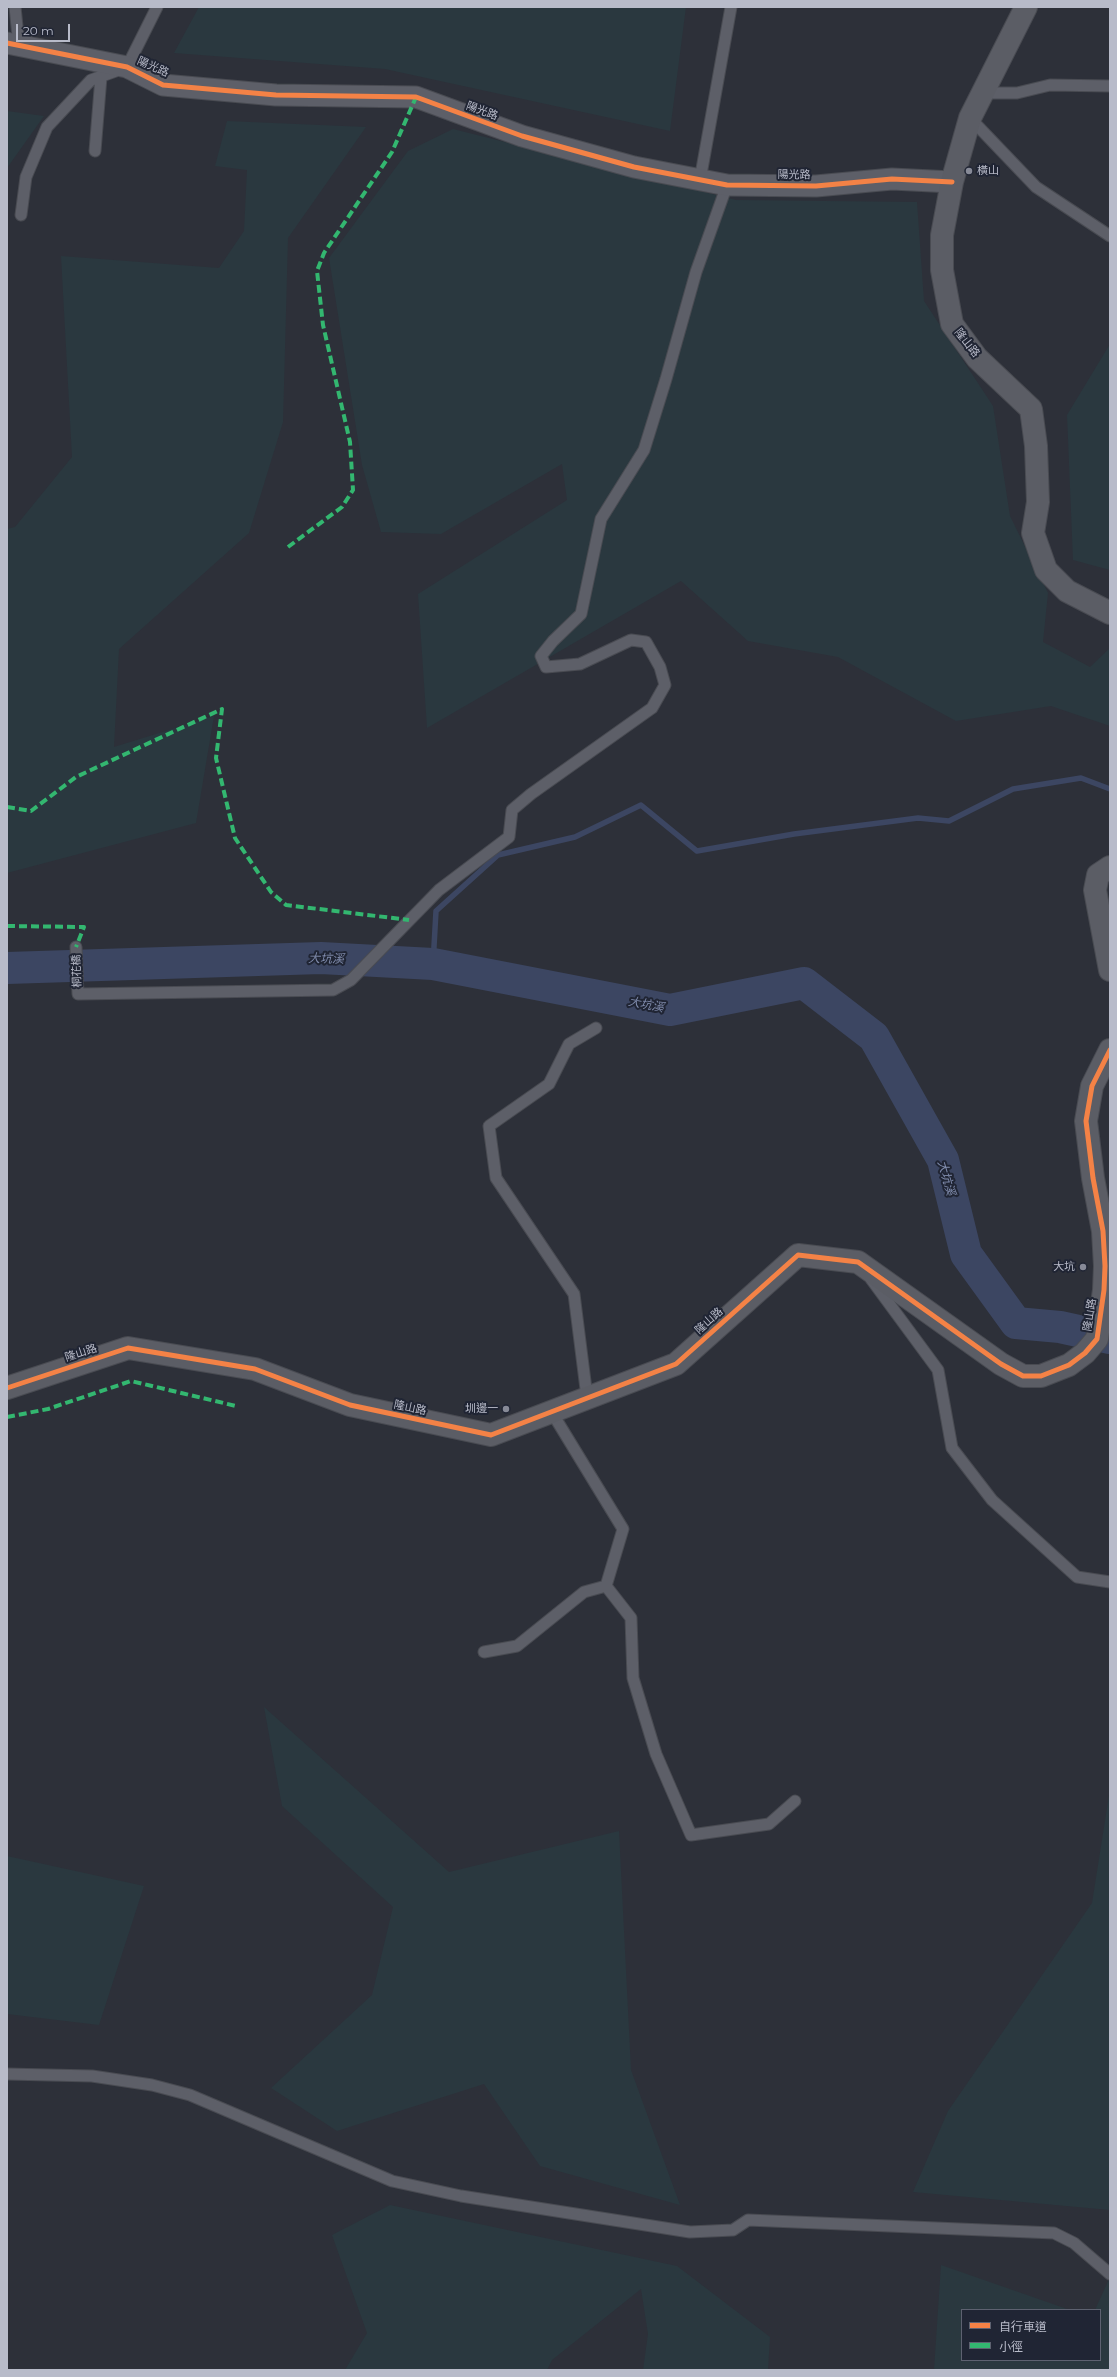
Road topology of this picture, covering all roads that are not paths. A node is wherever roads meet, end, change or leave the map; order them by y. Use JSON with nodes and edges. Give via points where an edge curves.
{"nodes":[{"id":1,"x":15,"y":7,"type":"edge"},
{"id":2,"x":157,"y":7,"type":"edge"},
{"id":3,"x":731,"y":7,"type":"edge"},
{"id":4,"x":1026,"y":7,"type":"edge"},
{"id":5,"x":13,"y":45,"type":"edge"},
{"id":6,"x":127,"y":67,"type":"junction"},
{"id":7,"x":101,"y":77,"type":"junction"},
{"id":8,"x":1110,"y":86,"type":"edge"},
{"id":9,"x":983,"y":93,"type":"junction"},
{"id":10,"x":970,"y":118,"type":"junction"},
{"id":11,"x":95,"y":151,"type":"dead end"},
{"id":12,"x":700,"y":180,"type":"junction"},
{"id":13,"x":952,"y":182,"type":"junction"},
{"id":14,"x":727,"y":185,"type":"junction"},
{"id":15,"x":22,"y":215,"type":"dead end"},
{"id":16,"x":1110,"y":236,"type":"edge"},
{"id":17,"x":1110,"y":613,"type":"edge"},
{"id":18,"x":1110,"y":867,"type":"edge"},
{"id":19,"x":76,"y":947,"type":"dead end"},
{"id":20,"x":1110,"y":970,"type":"edge"},
{"id":21,"x":596,"y":1028,"type":"dead end"},
{"id":22,"x":1110,"y":1050,"type":"edge"},
{"id":23,"x":858,"y":1262,"type":"junction"},
{"id":24,"x":7,"y":1388,"type":"edge"},
{"id":25,"x":587,"y":1397,"type":"junction"},
{"id":26,"x":551,"y":1411,"type":"junction"},
{"id":27,"x":1110,"y":1582,"type":"edge"},
{"id":28,"x":606,"y":1586,"type":"junction"},
{"id":29,"x":484,"y":1652,"type":"dead end"},
{"id":30,"x":795,"y":1802,"type":"dead end"},
{"id":31,"x":7,"y":2074,"type":"edge"},
{"id":32,"x":1110,"y":2274,"type":"edge"}],
"edges":[{"from":1,"to":5,"type":"lane"},
{"from":2,"to":6,"type":"lane"},
{"from":3,"to":12,"type":"lane"},
{"from":4,"to":9,"type":"street","name":"隆山路"},
{"from":5,"to":6,"type":"street","name":"陽光路"},
{"from":6,"to":7,"type":"lane"},
{"from":6,"to":12,"type":"street","name":"陽光路","via":[[163,85],[276,95],[416,97],[522,136],[634,167]]},
{"from":7,"to":11,"type":"lane"},
{"from":7,"to":15,"type":"lane","via":[[91,80],[47,127],[26,177]]},
{"from":8,"to":9,"type":"lane","via":[[1050,85],[1017,93]]},
{"from":9,"to":10,"type":"street","name":"隆山路"},
{"from":10,"to":13,"type":"street","name":"隆山路"},
{"from":10,"to":16,"type":"lane","via":[[1036,187]]},
{"from":12,"to":14,"type":"street","name":"陽光路"},
{"from":13,"to":14,"type":"street","name":"陽光路","via":[[892,179],[816,186]]},
{"from":13,"to":17,"type":"street","name":"隆山路","via":[[942,235],[942,270],[952,324],[977,358],[1031,408],[1036,446],[1038,502],[1033,533],[1046,570],[1067,591]]},
{"from":14,"to":19,"type":"lane","name":"桐花橋","via":[[696,272],[644,450],[602,519],[581,614],[541,656],[546,667],[580,664],[631,640],[646,642],[660,667],[665,684],[652,708],[530,794],[512,810],[509,837],[439,890],[351,980],[333,990],[78,994]]},
{"from":18,"to":20,"type":"street","via":[[1098,875],[1095,890]]},
{"from":21,"to":25,"type":"lane","via":[[569,1044],[549,1084],[489,1126],[496,1178],[574,1294]]},
{"from":22,"to":23,"type":"street","name":"隆山路","via":[[1092,1086],[1086,1121],[1103,1231],[1104,1290],[1096,1339],[1085,1353],[1070,1365],[1041,1376],[1023,1376],[1001,1364]]},
{"from":23,"to":25,"type":"street","name":"隆山路","via":[[798,1255],[676,1364]]},
{"from":23,"to":27,"type":"lane","via":[[938,1370],[952,1448],[992,1500],[1077,1577]]},
{"from":24,"to":26,"type":"street","name":"隆山路","via":[[128,1348],[255,1369],[350,1406],[491,1434]]},
{"from":25,"to":26,"type":"street","name":"隆山路"},
{"from":26,"to":28,"type":"lane","via":[[623,1529]]},
{"from":28,"to":29,"type":"lane","via":[[584,1592],[517,1646]]},
{"from":28,"to":30,"type":"lane","via":[[631,1618],[633,1678],[656,1754],[691,1835],[769,1824]]},
{"from":31,"to":32,"type":"lane","via":[[92,2076],[152,2085],[190,2095],[392,2181],[461,2196],[690,2232],[733,2230],[748,2220],[1054,2233],[1074,2243]]}]}
